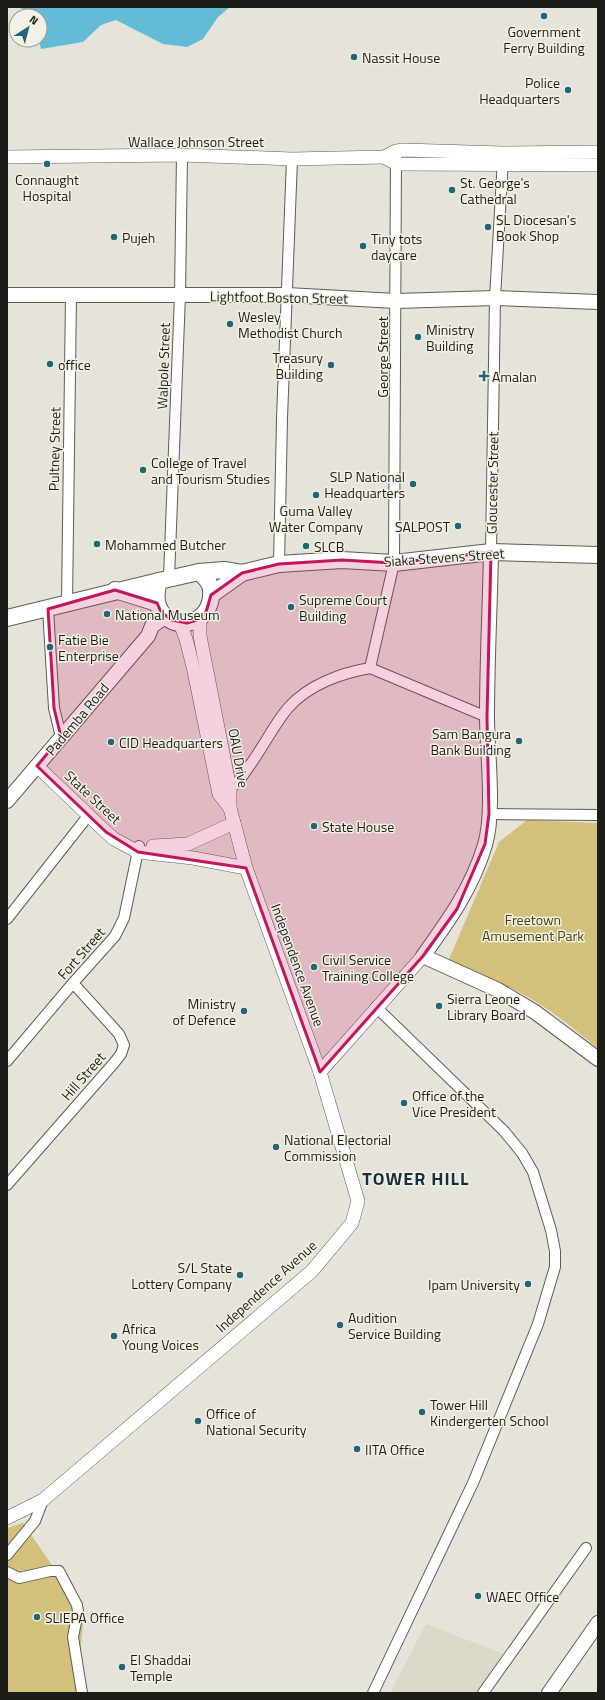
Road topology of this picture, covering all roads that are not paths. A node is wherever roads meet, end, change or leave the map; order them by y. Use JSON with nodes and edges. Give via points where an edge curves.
{"nodes":[{"id":1,"x":598,"y":152,"type":"edge"},
{"id":2,"x":182,"y":155,"type":"junction"},
{"id":3,"x":7,"y":157,"type":"edge"},
{"id":4,"x":392,"y":157,"type":"junction"},
{"id":5,"x":292,"y":159,"type":"junction"},
{"id":6,"x":503,"y":159,"type":"junction"},
{"id":7,"x":598,"y":166,"type":"edge"},
{"id":8,"x":7,"y":295,"type":"edge"},
{"id":9,"x":71,"y":295,"type":"junction"},
{"id":10,"x":180,"y":295,"type":"junction"},
{"id":11,"x":286,"y":295,"type":"junction"},
{"id":12,"x":495,"y":298,"type":"junction"},
{"id":13,"x":396,"y":300,"type":"junction"},
{"id":14,"x":598,"y":302,"type":"edge"},
{"id":15,"x":491,"y":552,"type":"junction"},
{"id":16,"x":598,"y":555,"type":"edge"},
{"id":17,"x":394,"y":563,"type":"junction"},
{"id":18,"x":279,"y":564,"type":"junction"},
{"id":19,"x":199,"y":572,"type":"junction"},
{"id":20,"x":242,"y":573,"type":"junction"},
{"id":21,"x":164,"y":579,"type":"junction"},
{"id":22,"x":115,"y":590,"type":"junction"},
{"id":23,"x":211,"y":595,"type":"junction"},
{"id":24,"x":67,"y":604,"type":"junction"},
{"id":25,"x":48,"y":609,"type":"junction"},
{"id":26,"x":161,"y":609,"type":"junction"},
{"id":27,"x":7,"y":618,"type":"edge"},
{"id":28,"x":200,"y":619,"type":"junction"},
{"id":29,"x":180,"y":623,"type":"junction"},
{"id":30,"x":370,"y":668,"type":"junction"},
{"id":31,"x":487,"y":717,"type":"junction"},
{"id":32,"x":61,"y":738,"type":"junction"},
{"id":33,"x":37,"y":766,"type":"junction"},
{"id":34,"x":225,"y":791,"type":"junction"},
{"id":35,"x":7,"y":801,"type":"edge"},
{"id":36,"x":230,"y":808,"type":"joint"},
{"id":37,"x":489,"y":814,"type":"junction"},
{"id":38,"x":598,"y":815,"type":"edge"},
{"id":39,"x":88,"y":816,"type":"junction"},
{"id":40,"x":234,"y":823,"type":"junction"},
{"id":41,"x":136,"y":848,"type":"junction"},
{"id":42,"x":246,"y":868,"type":"junction"},
{"id":43,"x":7,"y":919,"type":"edge"},
{"id":44,"x":423,"y":956,"type":"junction"},
{"id":45,"x":73,"y":983,"type":"junction"},
{"id":46,"x":376,"y":1007,"type":"junction"},
{"id":47,"x":598,"y":1059,"type":"edge"},
{"id":48,"x":7,"y":1061,"type":"edge"},
{"id":49,"x":320,"y":1072,"type":"junction"},
{"id":50,"x":7,"y":1185,"type":"edge"},
{"id":51,"x":43,"y":1500,"type":"junction"},
{"id":52,"x":7,"y":1518,"type":"edge"},
{"id":53,"x":586,"y":1548,"type":"dead end"},
{"id":54,"x":7,"y":1555,"type":"edge"},
{"id":55,"x":7,"y":1572,"type":"edge"},
{"id":56,"x":598,"y":1623,"type":"edge"},
{"id":57,"x":82,"y":1693,"type":"edge"},
{"id":58,"x":373,"y":1693,"type":"edge"},
{"id":59,"x":483,"y":1693,"type":"edge"},
{"id":60,"x":549,"y":1693,"type":"edge"}],
"edges":[{"from":1,"to":6,"type":"street","name":"Wallace Johnson Street"},
{"from":2,"to":3,"type":"street","name":"Wallace Johnson Street"},
{"from":2,"to":5,"type":"street","name":"Wallace Johnson Street"},
{"from":2,"to":10,"type":"street","name":"Walpole Street"},
{"from":4,"to":5,"type":"street","name":"Wallace Johnson Street"},
{"from":4,"to":6,"type":"street","name":"Wallace Johnson Street"},
{"from":4,"to":13,"type":"street","name":"George Street"},
{"from":5,"to":11,"type":"street"},
{"from":6,"to":7,"type":"street","name":"Wallace Johnson Street"},
{"from":6,"to":12,"type":"street","name":"Gloucester Street"},
{"from":8,"to":9,"type":"main road","name":"Lightfoot Boston Street"},
{"from":9,"to":10,"type":"main road","name":"Lightfoot Boston Street"},
{"from":9,"to":24,"type":"street","name":"Pultney Street"},
{"from":10,"to":11,"type":"main road","name":"Lightfoot Boston Street"},
{"from":10,"to":21,"type":"street","name":"Walpole Street"},
{"from":11,"to":13,"type":"main road","name":"Lightfoot Boston Street"},
{"from":11,"to":18,"type":"street"},
{"from":12,"to":13,"type":"main road","name":"Lightfoot Boston Street"},
{"from":12,"to":14,"type":"main road","name":"Lightfoot Boston Street"},
{"from":12,"to":15,"type":"street","name":"Gloucester Street"},
{"from":13,"to":17,"type":"street","name":"George Street"},
{"from":15,"to":16,"type":"main road","name":"Siaka Stevens Street"},
{"from":15,"to":17,"type":"main road","name":"Siaka Stevens Street"},
{"from":15,"to":31,"type":"main road","name":"Gloucester Street"},
{"from":17,"to":18,"type":"main road","name":"Siaka Stevens Street","via":[[342,560]]},
{"from":17,"to":30,"type":"street","name":"George Street"},
{"from":18,"to":20,"type":"main road","name":"Siaka Stevens Street"},
{"from":19,"to":20,"type":"main road","name":"Siaka Stevens Street","via":[[224,570]]},
{"from":19,"to":21,"type":"main road"},
{"from":19,"to":23,"type":"main road","via":[[207,579]]},
{"from":20,"to":23,"type":"main road","name":"Siaka Stevens Street"},
{"from":21,"to":22,"type":"main road"},
{"from":21,"to":26,"type":"main road","via":[[156,594]]},
{"from":22,"to":24,"type":"main road"},
{"from":22,"to":26,"type":"main road"},
{"from":23,"to":28,"type":"main road","via":[[206,612]]},
{"from":24,"to":25,"type":"main road"},
{"from":25,"to":27,"type":"main road"},
{"from":25,"to":32,"type":"street","via":[[54,708]]},
{"from":26,"to":29,"type":"main road"},
{"from":26,"to":32,"type":"main road","name":"Pademba Road","via":[[147,620],[148,636]]},
{"from":28,"to":29,"type":"main road","via":[[187,624]]},
{"from":28,"to":34,"type":"street","name":"OAU Drive","via":[[200,636]]},
{"from":29,"to":34,"type":"street","name":"OAU Drive"},
{"from":30,"to":31,"type":"street"},
{"from":30,"to":34,"type":"street","via":[[337,677],[302,696],[289,708],[251,764]]},
{"from":31,"to":37,"type":"main road","name":"Gloucester Street"},
{"from":32,"to":33,"type":"main road","name":"Pademba Road"},
{"from":33,"to":35,"type":"main road","name":"Pademba Road"},
{"from":33,"to":39,"type":"street","name":"State Street"},
{"from":34,"to":36,"type":"street","name":"OAU Drive"},
{"from":36,"to":40,"type":"street","name":"Independence Avenue"},
{"from":37,"to":38,"type":"street"},
{"from":37,"to":44,"type":"main road","name":"Gloucester Street","via":[[485,844],[475,874],[457,909]]},
{"from":39,"to":41,"type":"street","name":"State Street","via":[[114,839]]},
{"from":39,"to":43,"type":"street"},
{"from":40,"to":41,"type":"street","name":"State Street","via":[[188,844]]},
{"from":40,"to":42,"type":"street","name":"Independence Avenue"},
{"from":41,"to":42,"type":"street","name":"State Street"},
{"from":41,"to":45,"type":"street","name":"Fort Street","via":[[124,918],[120,927]]},
{"from":42,"to":49,"type":"street","name":"Independence Avenue"},
{"from":44,"to":46,"type":"street"},
{"from":44,"to":47,"type":"main road","via":[[498,990],[535,1012]]},
{"from":45,"to":48,"type":"street","name":"Fort Street"},
{"from":45,"to":50,"type":"street","name":"Hill Street","via":[[119,1034],[124,1045],[114,1063]]},
{"from":46,"to":49,"type":"street"},
{"from":46,"to":58,"type":"street","via":[[504,1131],[522,1153],[543,1198],[555,1251],[553,1274],[521,1369],[473,1483]]},
{"from":49,"to":51,"type":"street","name":"Independence Avenue","via":[[358,1201],[352,1223],[312,1271]]},
{"from":51,"to":52,"type":"street"},
{"from":51,"to":54,"type":"street","name":"Independence Avenue","via":[[35,1521]]},
{"from":53,"to":59,"type":"street"},
{"from":55,"to":57,"type":"street","via":[[19,1578],[59,1571],[77,1605],[73,1637]]},
{"from":56,"to":60,"type":"main road"}]}
